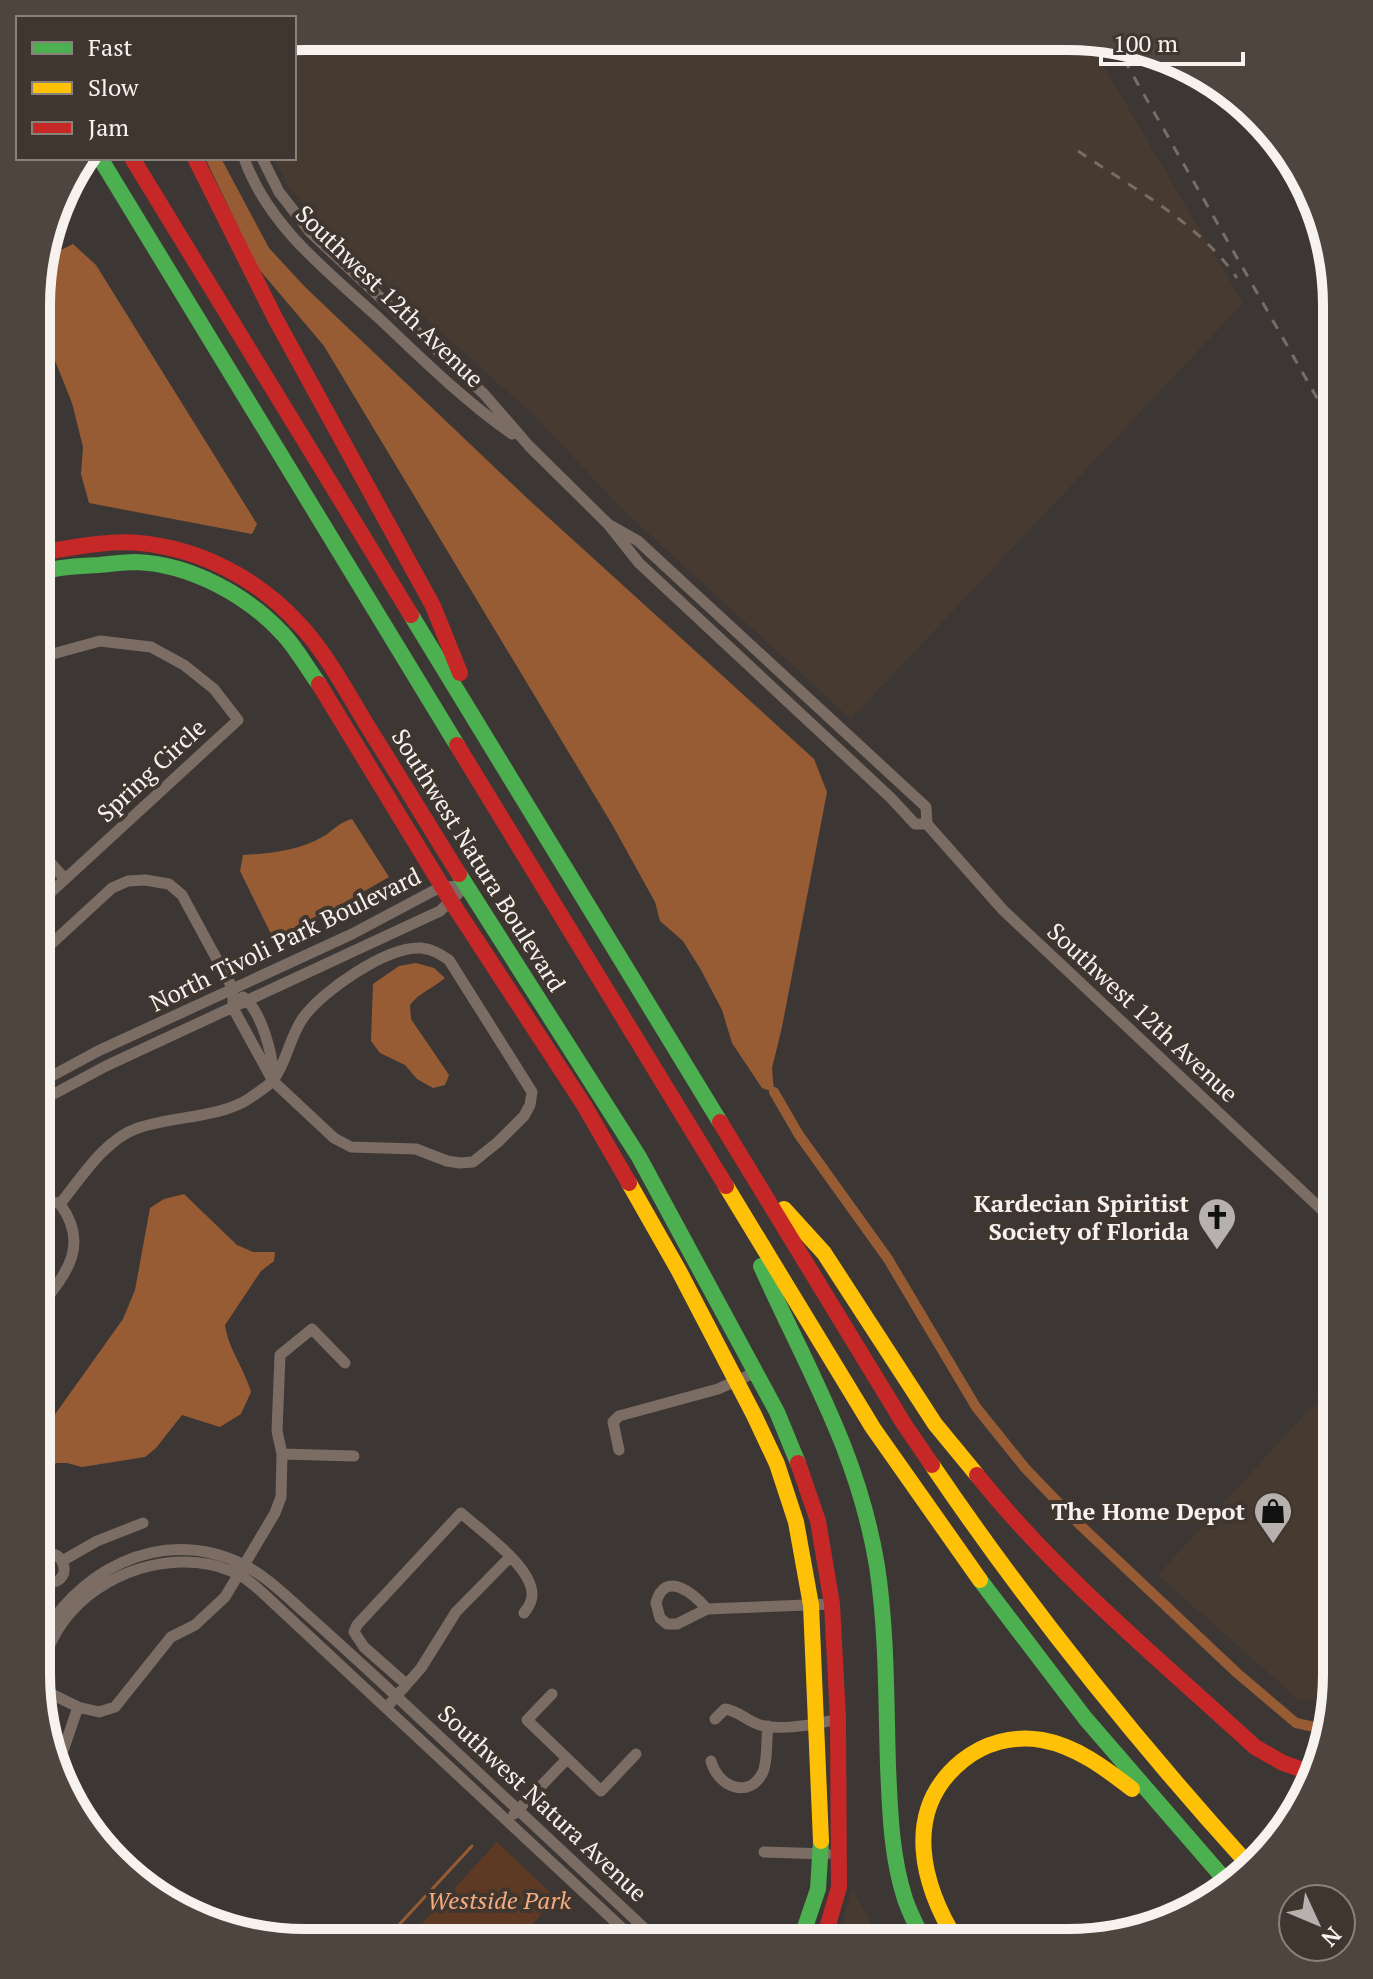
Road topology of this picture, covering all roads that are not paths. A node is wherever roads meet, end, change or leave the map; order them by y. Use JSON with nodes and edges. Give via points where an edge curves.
{"nodes":[{"id":1,"x":133,"y":160,"type":"edge"},
{"id":2,"x":146,"y":160,"type":"edge"},
{"id":3,"x":196,"y":160,"type":"edge"},
{"id":4,"x":245,"y":160,"type":"edge"},
{"id":5,"x":263,"y":160,"type":"edge"},
{"id":6,"x":104,"y":162,"type":"edge"},
{"id":7,"x":529,"y":446,"type":"junction"},
{"id":8,"x":608,"y":524,"type":"junction"},
{"id":9,"x":50,"y":551,"type":"edge"},
{"id":10,"x":50,"y":569,"type":"edge"},
{"id":11,"x":50,"y":655,"type":"edge"},
{"id":12,"x":460,"y":673,"type":"junction"},
{"id":13,"x":927,"y":824,"type":"junction"},
{"id":14,"x":50,"y":862,"type":"edge"},
{"id":15,"x":65,"y":879,"type":"junction"},
{"id":16,"x":466,"y":886,"type":"junction"},
{"id":17,"x":50,"y":893,"type":"edge"},
{"id":18,"x":447,"y":894,"type":"junction"},
{"id":19,"x":369,"y":925,"type":"junction"},
{"id":20,"x":377,"y":941,"type":"junction"},
{"id":21,"x":50,"y":945,"type":"edge"},
{"id":22,"x":306,"y":955,"type":"junction"},
{"id":23,"x":313,"y":970,"type":"junction"},
{"id":24,"x":233,"y":989,"type":"junction"},
{"id":25,"x":249,"y":1001,"type":"junction"},
{"id":26,"x":233,"y":1008,"type":"junction"},
{"id":27,"x":86,"y":1058,"type":"junction"},
{"id":28,"x":94,"y":1072,"type":"junction"},
{"id":29,"x":50,"y":1077,"type":"edge"},
{"id":30,"x":273,"y":1081,"type":"junction"},
{"id":31,"x":50,"y":1096,"type":"edge"},
{"id":32,"x":50,"y":1201,"type":"edge"},
{"id":33,"x":60,"y":1204,"type":"junction"},
{"id":34,"x":737,"y":1207,"type":"junction"},
{"id":35,"x":784,"y":1209,"type":"junction"},
{"id":36,"x":1322,"y":1210,"type":"edge"},
{"id":37,"x":50,"y":1292,"type":"edge"},
{"id":38,"x":345,"y":1363,"type":"dead end"},
{"id":39,"x":754,"y":1373,"type":"junction"},
{"id":40,"x":737,"y":1380,"type":"junction"},
{"id":41,"x":619,"y":1450,"type":"dead end"},
{"id":42,"x":282,"y":1454,"type":"junction"},
{"id":43,"x":354,"y":1456,"type":"dead end"},
{"id":44,"x":143,"y":1523,"type":"dead end"},
{"id":45,"x":50,"y":1554,"type":"edge"},
{"id":46,"x":510,"y":1557,"type":"junction"},
{"id":47,"x":62,"y":1561,"type":"junction"},
{"id":48,"x":140,"y":1562,"type":"junction"},
{"id":49,"x":240,"y":1569,"type":"junction"},
{"id":50,"x":50,"y":1583,"type":"edge"},
{"id":51,"x":832,"y":1604,"type":"junction"},
{"id":52,"x":811,"y":1605,"type":"junction"},
{"id":53,"x":707,"y":1609,"type":"junction"},
{"id":54,"x":524,"y":1613,"type":"dead end"},
{"id":55,"x":50,"y":1624,"type":"edge"},
{"id":56,"x":50,"y":1645,"type":"edge"},
{"id":57,"x":406,"y":1684,"type":"junction"},
{"id":58,"x":51,"y":1694,"type":"edge"},
{"id":59,"x":552,"y":1694,"type":"dead end"},
{"id":60,"x":396,"y":1696,"type":"junction"},
{"id":61,"x":78,"y":1707,"type":"junction"},
{"id":62,"x":386,"y":1708,"type":"junction"},
{"id":63,"x":715,"y":1719,"type":"dead end"},
{"id":64,"x":838,"y":1719,"type":"junction"},
{"id":65,"x":817,"y":1724,"type":"junction"},
{"id":66,"x":768,"y":1726,"type":"junction"},
{"id":67,"x":64,"y":1748,"type":"dead end"},
{"id":68,"x":636,"y":1754,"type":"dead end"},
{"id":69,"x":566,"y":1760,"type":"junction"},
{"id":70,"x":711,"y":1761,"type":"dead end"},
{"id":71,"x":1304,"y":1770,"type":"edge"},
{"id":72,"x":518,"y":1810,"type":"junction"},
{"id":73,"x":1167,"y":1816,"type":"junction"},
{"id":74,"x":507,"y":1821,"type":"junction"},
{"id":75,"x":1251,"y":1851,"type":"edge"},
{"id":76,"x":764,"y":1852,"type":"dead end"},
{"id":77,"x":822,"y":1854,"type":"junction"},
{"id":78,"x":840,"y":1854,"type":"junction"},
{"id":79,"x":1243,"y":1859,"type":"edge"},
{"id":80,"x":1231,"y":1870,"type":"edge"},
{"id":81,"x":1222,"y":1877,"type":"edge"},
{"id":82,"x":623,"y":1929,"type":"edge"},
{"id":83,"x":645,"y":1929,"type":"edge"},
{"id":84,"x":804,"y":1929,"type":"edge"},
{"id":85,"x":827,"y":1929,"type":"edge"},
{"id":86,"x":918,"y":1929,"type":"edge"},
{"id":87,"x":950,"y":1929,"type":"edge"}],
"edges":[{"from":1,"to":79,"type":"main road","via":[[904,1424],[1068,1653]]},
{"from":2,"to":12,"type":"main road"},
{"from":3,"to":12,"type":"main road","via":[[275,318],[433,606]]},
{"from":4,"to":7,"type":"street","name":"Southwest 12th Avenue","via":[[262,197],[300,244],[472,406]]},
{"from":5,"to":7,"type":"street","name":"Southwest 12th Avenue","via":[[279,192],[311,233],[484,394]]},
{"from":6,"to":34,"type":"main road"},
{"from":6,"to":80,"type":"main road","via":[[892,1436],[1050,1657]]},
{"from":7,"to":8,"type":"street","name":"Southwest 12th Avenue"},
{"from":8,"to":13,"type":"street","name":"Southwest 12th Avenue","via":[[639,563],[915,824]]},
{"from":8,"to":13,"type":"street","name":"Southwest 12th Avenue","via":[[638,541],[926,807]]},
{"from":9,"to":16,"type":"main road","name":"Southwest Natura Boulevard","via":[[139,543],[186,552],[223,566],[268,595],[300,624],[335,674]]},
{"from":10,"to":18,"type":"main road","name":"Southwest Natura Boulevard","via":[[137,562],[215,584],[256,610],[285,636],[319,684]]},
{"from":11,"to":15,"type":"street","name":"Spring Circle","via":[[100,641],[151,647],[214,689],[238,720]]},
{"from":12,"to":35,"type":"main road"},
{"from":13,"to":36,"type":"street","name":"Southwest 12th Avenue","via":[[1003,910]]},
{"from":14,"to":15,"type":"street"},
{"from":15,"to":17,"type":"street","name":"Spring Circle"},
{"from":16,"to":18,"type":"street","name":"North Tivoli Park Boulevard"},
{"from":16,"to":39,"type":"main road","name":"Southwest Natura Boulevard","via":[[639,1157]]},
{"from":18,"to":19,"type":"street","name":"North Tivoli Park Boulevard"},
{"from":18,"to":20,"type":"street","name":"North Tivoli Park Boulevard","via":[[441,910]]},
{"from":18,"to":40,"type":"main road","name":"Southwest Natura Boulevard","via":[[584,1105]]},
{"from":19,"to":20,"type":"street"},
{"from":19,"to":22,"type":"street","name":"North Tivoli Park Boulevard"},
{"from":20,"to":23,"type":"street","name":"North Tivoli Park Boulevard"},
{"from":21,"to":24,"type":"street","via":[[112,888],[128,881],[169,884],[182,895]]},
{"from":22,"to":23,"type":"street"},
{"from":22,"to":24,"type":"street","name":"North Tivoli Park Boulevard"},
{"from":23,"to":25,"type":"street","name":"North Tivoli Park Boulevard"},
{"from":24,"to":25,"type":"street"},
{"from":24,"to":26,"type":"street"},
{"from":24,"to":27,"type":"street","name":"North Tivoli Park Boulevard"},
{"from":25,"to":26,"type":"street","name":"North Tivoli Park Boulevard"},
{"from":25,"to":30,"type":"street","via":[[273,1057]]},
{"from":26,"to":28,"type":"street","name":"North Tivoli Park Boulevard"},
{"from":26,"to":30,"type":"street"},
{"from":27,"to":28,"type":"street"},
{"from":27,"to":29,"type":"street","name":"North Tivoli Park Boulevard"},
{"from":28,"to":31,"type":"street","name":"North Tivoli Park Boulevard"},
{"from":30,"to":30,"type":"street","via":[[334,1138],[351,1147],[416,1149],[460,1163],[473,1162],[498,1142],[524,1116],[532,1092],[449,960],[422,948],[403,949],[327,992],[302,1019]]},
{"from":30,"to":33,"type":"street","via":[[246,1101],[137,1128],[117,1139]]},
{"from":32,"to":33,"type":"street"},
{"from":33,"to":37,"type":"street","via":[[74,1239],[72,1261]]},
{"from":34,"to":73,"type":"main road","via":[[932,1515],[1034,1654]]},
{"from":34,"to":86,"type":"main road","via":[[776,1302],[837,1425],[864,1506],[882,1606],[895,1860]]},
{"from":35,"to":71,"type":"main road","via":[[824,1253],[935,1424],[1006,1512],[1247,1740]]},
{"from":35,"to":75,"type":"main road","via":[[905,1406],[1002,1547],[1106,1683]]},
{"from":38,"to":42,"type":"street","via":[[312,1329],[280,1355],[277,1431]]},
{"from":39,"to":40,"type":"street"},
{"from":39,"to":51,"type":"main road","name":"Southwest Natura Boulevard","via":[[777,1412],[818,1521]]},
{"from":40,"to":41,"type":"street","via":[[619,1416],[613,1422]]},
{"from":40,"to":52,"type":"main road","name":"Southwest Natura Boulevard","via":[[787,1493]]},
{"from":42,"to":43,"type":"street"},
{"from":42,"to":49,"type":"street","via":[[281,1497]]},
{"from":44,"to":47,"type":"street"},
{"from":45,"to":47,"type":"street"},
{"from":46,"to":54,"type":"street","via":[[531,1589]]},
{"from":46,"to":57,"type":"street","via":[[456,1612]]},
{"from":46,"to":57,"type":"street","via":[[461,1513],[357,1625],[357,1639]]},
{"from":47,"to":50,"type":"street","via":[[64,1571]]},
{"from":48,"to":49,"type":"street","name":"Southwest Natura Avenue","via":[[172,1551],[195,1551]]},
{"from":48,"to":55,"type":"street","name":"Southwest Natura Avenue","via":[[104,1571],[85,1583]]},
{"from":48,"to":56,"type":"street","name":"Southwest Natura Avenue","via":[[74,1608]]},
{"from":49,"to":60,"type":"street","name":"Southwest Natura Avenue","via":[[276,1587]]},
{"from":49,"to":61,"type":"street","via":[[225,1597],[195,1625],[171,1637],[115,1707],[99,1712]]},
{"from":49,"to":62,"type":"street","name":"Southwest Natura Avenue"},
{"from":51,"to":52,"type":"street"},
{"from":51,"to":64,"type":"main road","name":"Southwest Natura Boulevard"},
{"from":52,"to":53,"type":"street"},
{"from":52,"to":65,"type":"main road","name":"Southwest Natura Boulevard"},
{"from":53,"to":53,"type":"street","via":[[688,1589],[669,1586],[656,1603],[667,1624]]},
{"from":57,"to":60,"type":"street"},
{"from":58,"to":61,"type":"street"},
{"from":59,"to":69,"type":"street","via":[[527,1720]]},
{"from":60,"to":62,"type":"street"},
{"from":60,"to":72,"type":"street","name":"Southwest Natura Avenue"},
{"from":61,"to":67,"type":"street"},
{"from":62,"to":74,"type":"street","name":"Southwest Natura Avenue"},
{"from":63,"to":66,"type":"street","via":[[725,1709]]},
{"from":64,"to":65,"type":"street"},
{"from":64,"to":78,"type":"main road","name":"Southwest Natura Boulevard"},
{"from":65,"to":66,"type":"street"},
{"from":65,"to":77,"type":"main road","name":"Southwest Natura Boulevard"},
{"from":66,"to":70,"type":"street","via":[[765,1768],[753,1783],[731,1786],[714,1773]]},
{"from":68,"to":69,"type":"street","via":[[601,1791]]},
{"from":69,"to":72,"type":"street"},
{"from":72,"to":74,"type":"street"},
{"from":72,"to":83,"type":"street","name":"Southwest Natura Avenue"},
{"from":73,"to":81,"type":"main road"},
{"from":73,"to":87,"type":"main road","via":[[1093,1760],[1052,1742],[1011,1739],[984,1747],[945,1776],[924,1818],[924,1864]]},
{"from":74,"to":82,"type":"street","name":"Southwest Natura Avenue"},
{"from":76,"to":77,"type":"street"},
{"from":77,"to":78,"type":"street"},
{"from":77,"to":84,"type":"main road","name":"Southwest Natura Boulevard","via":[[818,1889]]},
{"from":78,"to":85,"type":"main road","name":"Southwest Natura Boulevard","via":[[839,1887]]}]}
